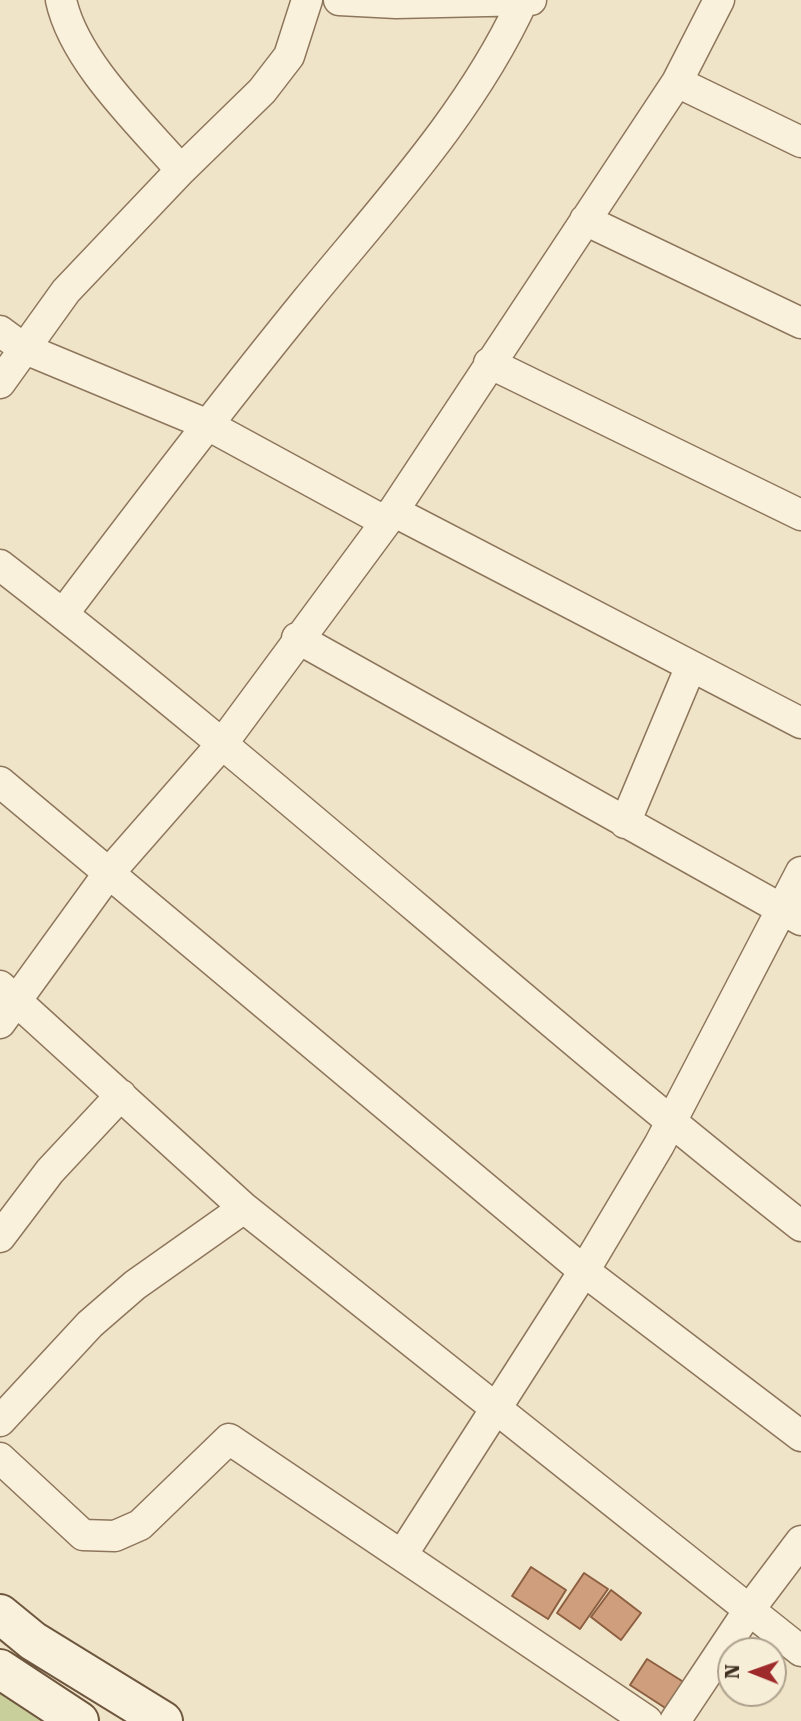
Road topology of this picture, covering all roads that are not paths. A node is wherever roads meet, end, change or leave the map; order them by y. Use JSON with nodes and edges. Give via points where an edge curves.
{"nodes":[{"id":1,"x":61,"y":0,"type":"edge"},
{"id":2,"x":307,"y":0,"type":"edge"},
{"id":3,"x":339,"y":0,"type":"edge"},
{"id":4,"x":719,"y":0,"type":"edge"},
{"id":5,"x":526,"y":1,"type":"edge"},
{"id":6,"x":677,"y":82,"type":"junction"},
{"id":7,"x":801,"y":142,"type":"edge"},
{"id":8,"x":181,"y":170,"type":"junction"},
{"id":9,"x":585,"y":220,"type":"junction"},
{"id":10,"x":801,"y":323,"type":"edge"},
{"id":11,"x":12,"y":339,"type":"edge"},
{"id":12,"x":489,"y":363,"type":"junction"},
{"id":13,"x":0,"y":383,"type":"edge"},
{"id":14,"x":206,"y":424,"type":"junction"},
{"id":15,"x":801,"y":514,"type":"edge"},
{"id":16,"x":389,"y":517,"type":"junction"},
{"id":17,"x":0,"y":565,"type":"edge"},
{"id":18,"x":63,"y":614,"type":"junction"},
{"id":19,"x":297,"y":638,"type":"junction"},
{"id":20,"x":691,"y":666,"type":"junction"},
{"id":21,"x":801,"y":723,"type":"edge"},
{"id":22,"x":222,"y":744,"type":"junction"},
{"id":23,"x":0,"y":782,"type":"edge"},
{"id":24,"x":625,"y":823,"type":"junction"},
{"id":25,"x":801,"y":872,"type":"edge"},
{"id":26,"x":108,"y":874,"type":"junction"},
{"id":27,"x":791,"y":915,"type":"edge"},
{"id":28,"x":5,"y":1003,"type":"edge"},
{"id":29,"x":121,"y":1095,"type":"junction"},
{"id":30,"x":670,"y":1123,"type":"junction"},
{"id":31,"x":244,"y":1208,"type":"junction"},
{"id":32,"x":801,"y":1226,"type":"edge"},
{"id":33,"x":0,"y":1237,"type":"edge"},
{"id":34,"x":584,"y":1271,"type":"junction"},
{"id":35,"x":495,"y":1410,"type":"junction"},
{"id":36,"x":0,"y":1421,"type":"edge"},
{"id":37,"x":801,"y":1436,"type":"edge"},
{"id":38,"x":0,"y":1458,"type":"edge"},
{"id":39,"x":801,"y":1541,"type":"edge"},
{"id":40,"x":401,"y":1555,"type":"junction"},
{"id":41,"x":749,"y":1610,"type":"junction"},
{"id":42,"x":0,"y":1614,"type":"edge"},
{"id":43,"x":801,"y":1651,"type":"edge"},
{"id":44,"x":0,"y":1669,"type":"edge"},
{"id":45,"x":79,"y":1721,"type":"edge"},
{"id":46,"x":163,"y":1721,"type":"edge"},
{"id":47,"x":647,"y":1721,"type":"edge"},
{"id":48,"x":675,"y":1721,"type":"edge"}],
"edges":[{"from":1,"to":8,"type":"street","via":[[66,23],[90,60]]},
{"from":2,"to":8,"type":"street","via":[[289,56],[262,91]]},
{"from":3,"to":5,"type":"street"},
{"from":4,"to":6,"type":"street"},
{"from":5,"to":14,"type":"street","via":[[472,90],[419,162]]},
{"from":6,"to":7,"type":"street"},
{"from":6,"to":9,"type":"street"},
{"from":8,"to":11,"type":"street","via":[[66,291]]},
{"from":9,"to":10,"type":"street"},
{"from":9,"to":12,"type":"street"},
{"from":11,"to":13,"type":"street"},
{"from":11,"to":14,"type":"street"},
{"from":12,"to":15,"type":"street"},
{"from":12,"to":16,"type":"street"},
{"from":14,"to":16,"type":"street"},
{"from":14,"to":18,"type":"street"},
{"from":16,"to":19,"type":"street"},
{"from":16,"to":20,"type":"street"},
{"from":17,"to":18,"type":"street"},
{"from":18,"to":22,"type":"street"},
{"from":19,"to":22,"type":"street"},
{"from":19,"to":24,"type":"street"},
{"from":20,"to":21,"type":"street"},
{"from":20,"to":24,"type":"street"},
{"from":22,"to":26,"type":"street"},
{"from":22,"to":30,"type":"street"},
{"from":23,"to":26,"type":"street"},
{"from":24,"to":27,"type":"street"},
{"from":25,"to":27,"type":"street"},
{"from":26,"to":28,"type":"street"},
{"from":26,"to":34,"type":"street"},
{"from":27,"to":30,"type":"street"},
{"from":28,"to":29,"type":"street"},
{"from":29,"to":31,"type":"street"},
{"from":29,"to":33,"type":"street","via":[[50,1171]]},
{"from":30,"to":32,"type":"street"},
{"from":30,"to":34,"type":"street"},
{"from":31,"to":35,"type":"street"},
{"from":31,"to":36,"type":"street","via":[[135,1285],[90,1324]]},
{"from":34,"to":35,"type":"street"},
{"from":34,"to":37,"type":"street"},
{"from":35,"to":40,"type":"street"},
{"from":35,"to":41,"type":"street"},
{"from":38,"to":40,"type":"street","via":[[83,1535],[115,1535],[140,1525],[229,1438]]},
{"from":39,"to":41,"type":"street"},
{"from":40,"to":47,"type":"street"},
{"from":41,"to":43,"type":"street"},
{"from":41,"to":48,"type":"street"},
{"from":42,"to":46,"type":"main road","via":[[33,1641]]},
{"from":44,"to":45,"type":"main road"}]}
